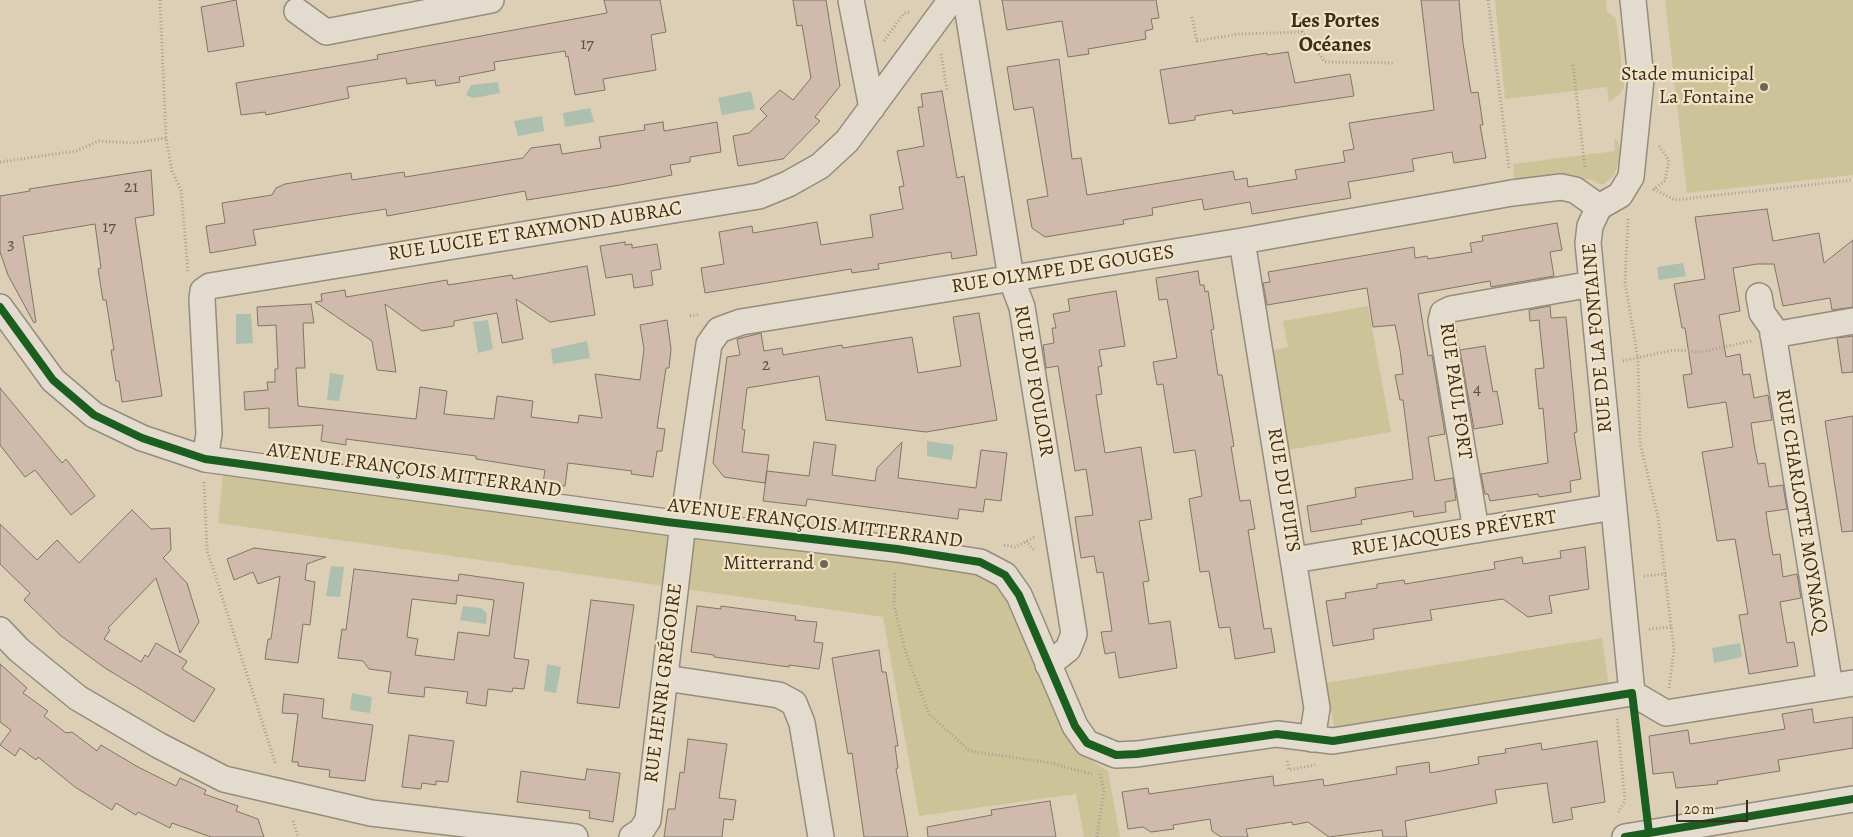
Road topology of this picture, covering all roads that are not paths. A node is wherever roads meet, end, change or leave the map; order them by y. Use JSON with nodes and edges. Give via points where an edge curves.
{"nodes":[{"id":1,"x":491,"y":0,"type":"edge"},
{"id":2,"x":851,"y":0,"type":"edge"},
{"id":3,"x":951,"y":0,"type":"edge"},
{"id":4,"x":966,"y":0,"type":"edge"},
{"id":5,"x":1633,"y":0,"type":"edge"},
{"id":6,"x":296,"y":11,"type":"dead end"},
{"id":7,"x":872,"y":108,"type":"junction"},
{"id":8,"x":1599,"y":207,"type":"junction"},
{"id":9,"x":1242,"y":241,"type":"junction"},
{"id":10,"x":1011,"y":278,"type":"junction"},
{"id":11,"x":1592,"y":284,"type":"junction"},
{"id":12,"x":1759,"y":296,"type":"dead end"},
{"id":13,"x":0,"y":307,"type":"edge"},
{"id":14,"x":1853,"y":321,"type":"edge"},
{"id":15,"x":1773,"y":335,"type":"junction"},
{"id":16,"x":205,"y":460,"type":"junction"},
{"id":17,"x":1614,"y":508,"type":"junction"},
{"id":18,"x":683,"y":523,"type":"junction"},
{"id":19,"x":1476,"y":530,"type":"junction"},
{"id":20,"x":1294,"y":560,"type":"junction"},
{"id":21,"x":0,"y":630,"type":"edge"},
{"id":22,"x":1048,"y":664,"type":"junction"},
{"id":23,"x":665,"y":678,"type":"junction"},
{"id":24,"x":1841,"y":685,"type":"edge"},
{"id":25,"x":1624,"y":694,"type":"junction"},
{"id":26,"x":1312,"y":739,"type":"junction"},
{"id":27,"x":1853,"y":799,"type":"edge"},
{"id":28,"x":1621,"y":826,"type":"edge"},
{"id":29,"x":575,"y":837,"type":"edge"},
{"id":30,"x":632,"y":837,"type":"edge"},
{"id":31,"x":821,"y":837,"type":"edge"}],
"edges":[{"from":1,"to":6,"type":"street","via":[[326,32]]},
{"from":2,"to":7,"type":"street"},
{"from":3,"to":7,"type":"street","name":"RUE LUCIE ET RAYMOND AUBRAC"},
{"from":4,"to":10,"type":"street","name":"RUE DU FOULOIR"},
{"from":5,"to":8,"type":"street","via":[[1641,79],[1639,185]]},
{"from":7,"to":16,"type":"street","name":"RUE LUCIE ET RAYMOND AUBRAC","via":[[847,141],[820,166],[758,196],[210,286],[203,291],[209,434]]},
{"from":8,"to":9,"type":"street","name":"RUE OLYMPE DE GOUGES","via":[[1575,190],[1561,187]]},
{"from":8,"to":11,"type":"street","name":"RUE DE LA FONTAINE","via":[[1590,226],[1588,243]]},
{"from":9,"to":10,"type":"street","name":"RUE OLYMPE DE GOUGES"},
{"from":9,"to":20,"type":"street","name":"RUE DU PUITS"},
{"from":10,"to":18,"type":"street","name":"RUE OLYMPE DE GOUGES","via":[[741,322],[719,330],[709,344]]},
{"from":10,"to":22,"type":"street","name":"RUE DU FOULOIR","via":[[1022,307],[1074,634],[1068,649]]},
{"from":11,"to":17,"type":"street","name":"RUE DE LA FONTAINE"},
{"from":11,"to":19,"type":"street","name":"RUE PAUL FORT","via":[[1443,313],[1441,321]]},
{"from":12,"to":15,"type":"street","name":"RUE CHARLOTTE MOYNACQ","via":[[1762,313]]},
{"from":13,"to":16,"type":"street","name":"AVENUE FRANÇOIS MITTERRAND","via":[[54,380],[94,415],[142,438]]},
{"from":14,"to":15,"type":"street"},
{"from":15,"to":24,"type":"street","name":"RUE CHARLOTTE MOYNACQ"},
{"from":16,"to":18,"type":"street","name":"AVENUE FRANÇOIS MITTERRAND"},
{"from":17,"to":19,"type":"street","name":"RUE JACQUES PRÉVERT"},
{"from":17,"to":25,"type":"street","name":"RUE DE LA FONTAINE"},
{"from":18,"to":22,"type":"street","name":"AVENUE FRANÇOIS MITTERRAND","via":[[980,562],[1005,575],[1019,595]]},
{"from":18,"to":23,"type":"street","name":"RUE HENRI GRÉGOIRE"},
{"from":19,"to":20,"type":"street","name":"RUE JACQUES PRÉVERT"},
{"from":20,"to":26,"type":"street","name":"RUE DU PUITS","via":[[1318,708]]},
{"from":21,"to":29,"type":"street","via":[[19,650],[78,698],[224,779],[371,813]]},
{"from":22,"to":26,"type":"street","name":"AVENUE FRANÇOIS MITTERRAND","via":[[1075,726],[1087,743],[1116,755],[1277,734]]},
{"from":23,"to":30,"type":"street","name":"RUE HENRI GRÉGOIRE","via":[[648,820]]},
{"from":23,"to":31,"type":"street","via":[[779,695],[794,703],[802,723]]},
{"from":24,"to":25,"type":"street","via":[[1666,714]]},
{"from":25,"to":26,"type":"street","name":"AVENUE FRANÇOIS MITTERRAND","via":[[1333,741]]},
{"from":27,"to":28,"type":"street"}]}
